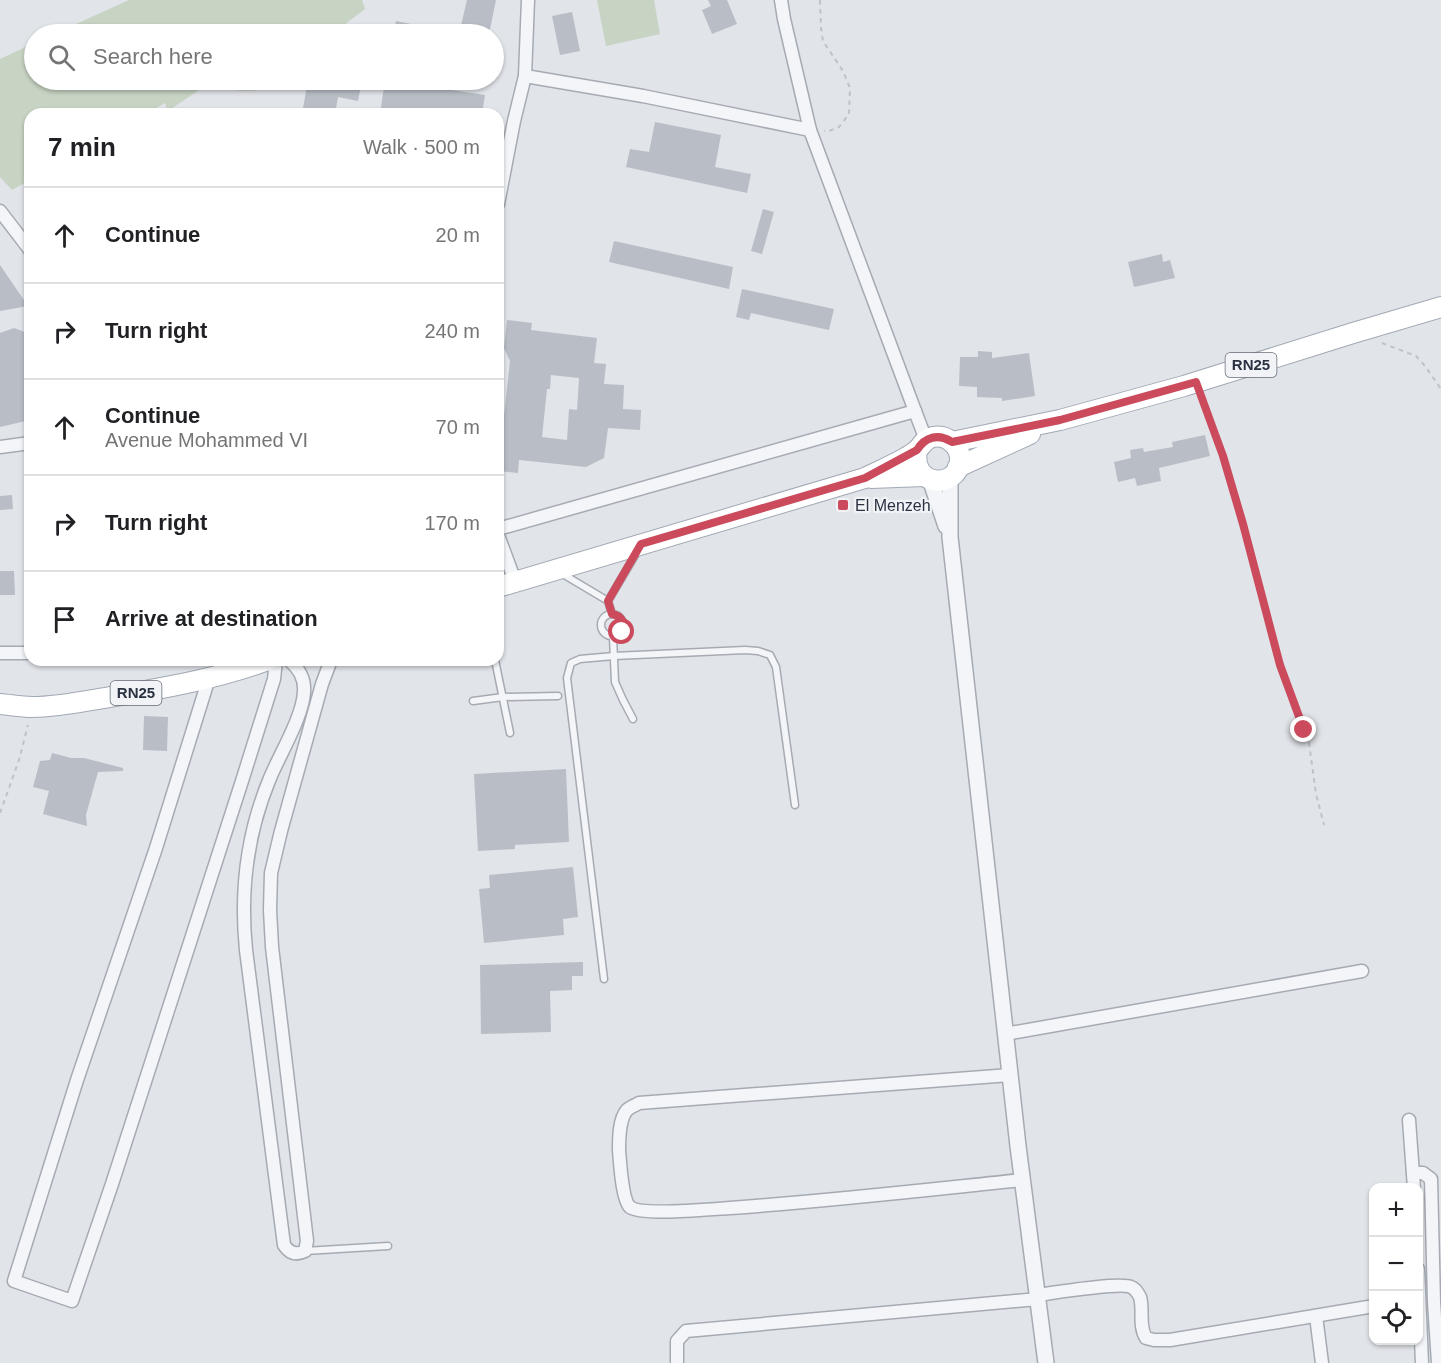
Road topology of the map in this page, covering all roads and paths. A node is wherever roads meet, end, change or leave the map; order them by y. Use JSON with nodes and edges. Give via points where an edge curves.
{"nodes":[{"id":1,"x":528,"y":0,"type":"edge"},
{"id":2,"x":781,"y":0,"type":"edge"},
{"id":3,"x":820,"y":0,"type":"edge"},
{"id":4,"x":525,"y":76,"type":"junction"},
{"id":5,"x":810,"y":130,"type":"junction"},
{"id":6,"x":504,"y":173,"type":"edge"},
{"id":7,"x":0,"y":211,"type":"edge"},
{"id":8,"x":24,"y":242,"type":"edge"},
{"id":9,"x":1441,"y":307,"type":"edge"},
{"id":10,"x":1353,"y":333,"type":"junction"},
{"id":11,"x":1196,"y":382,"type":"junction"},
{"id":12,"x":1441,"y":389,"type":"edge"},
{"id":13,"x":915,"y":411,"type":"junction"},
{"id":14,"x":1060,"y":420,"type":"junction"},
{"id":15,"x":952,"y":442,"type":"junction"},
{"id":16,"x":24,"y":444,"type":"edge"},
{"id":17,"x":922,"y":445,"type":"junction"},
{"id":18,"x":0,"y":447,"type":"edge"},
{"id":19,"x":954,"y":472,"type":"junction"},
{"id":20,"x":927,"y":477,"type":"junction"},
{"id":21,"x":865,"y":478,"type":"junction"},
{"id":22,"x":504,"y":527,"type":"edge"},
{"id":23,"x":950,"y":537,"type":"junction"},
{"id":24,"x":641,"y":544,"type":"junction"},
{"id":25,"x":504,"y":568,"type":"edge"},
{"id":26,"x":556,"y":569,"type":"junction"},
{"id":27,"x":507,"y":584,"type":"edge"},
{"id":28,"x":608,"y":601,"type":"junction"},
{"id":29,"x":612,"y":614,"type":"junction"},
{"id":30,"x":613,"y":637,"type":"junction"},
{"id":31,"x":0,"y":653,"type":"edge"},
{"id":32,"x":24,"y":653,"type":"edge"},
{"id":33,"x":614,"y":656,"type":"junction"},
{"id":34,"x":251,"y":666,"type":"edge"},
{"id":35,"x":275,"y":666,"type":"edge"},
{"id":36,"x":296,"y":666,"type":"edge"},
{"id":37,"x":329,"y":666,"type":"edge"},
{"id":38,"x":496,"y":666,"type":"edge"},
{"id":39,"x":209,"y":678,"type":"junction"},
{"id":40,"x":558,"y":696,"type":"dead end"},
{"id":41,"x":502,"y":697,"type":"junction"},
{"id":42,"x":472,"y":701,"type":"dead end"},
{"id":43,"x":0,"y":704,"type":"edge"},
{"id":44,"x":32,"y":707,"type":"junction"},
{"id":45,"x":301,"y":709,"type":"junction"},
{"id":46,"x":315,"y":712,"type":"junction"},
{"id":47,"x":633,"y":719,"type":"dead end"},
{"id":48,"x":510,"y":734,"type":"dead end"},
{"id":49,"x":795,"y":805,"type":"dead end"},
{"id":50,"x":0,"y":813,"type":"edge"},
{"id":51,"x":1324,"y":825,"type":"dead end"},
{"id":52,"x":1362,"y":971,"type":"dead end"},
{"id":53,"x":604,"y":979,"type":"dead end"},
{"id":54,"x":1005,"y":1034,"type":"junction"},
{"id":55,"x":1010,"y":1075,"type":"junction"},
{"id":56,"x":1409,"y":1120,"type":"dead end"},
{"id":57,"x":1413,"y":1173,"type":"junction"},
{"id":58,"x":1022,"y":1180,"type":"junction"},
{"id":59,"x":1414,"y":1183,"type":"edge"},
{"id":60,"x":388,"y":1246,"type":"dead end"},
{"id":61,"x":305,"y":1251,"type":"junction"},
{"id":62,"x":1037,"y":1297,"type":"junction"},
{"id":63,"x":1369,"y":1307,"type":"edge"},
{"id":64,"x":1316,"y":1316,"type":"junction"},
{"id":65,"x":1421,"y":1345,"type":"edge"},
{"id":66,"x":677,"y":1363,"type":"edge"},
{"id":67,"x":1046,"y":1363,"type":"edge"},
{"id":68,"x":1322,"y":1363,"type":"edge"},
{"id":69,"x":1422,"y":1363,"type":"edge"},
{"id":70,"x":1438,"y":1363,"type":"edge"}],
"edges":[{"from":1,"to":4,"type":"street"},
{"from":2,"to":5,"type":"street"},
{"from":3,"to":5,"type":"path","via":[[823,41],[850,88],[849,114],[839,127]]},
{"from":4,"to":5,"type":"street"},
{"from":4,"to":6,"type":"street"},
{"from":5,"to":13,"type":"street"},
{"from":7,"to":8,"type":"street"},
{"from":9,"to":10,"type":"main road","number":"RN25"},
{"from":10,"to":11,"type":"main road","number":"RN25"},
{"from":10,"to":12,"type":"path","via":[[1416,356]]},
{"from":11,"to":14,"type":"main road","number":"RN25"},
{"from":11,"to":51,"type":"path","via":[[1243,524],[1280,665],[1309,743]]},
{"from":13,"to":17,"type":"street"},
{"from":13,"to":22,"type":"street"},
{"from":14,"to":15,"type":"main road","number":"RN25"},
{"from":14,"to":19,"type":"main road","number":"RN25"},
{"from":15,"to":17,"type":"main road","number":"RN25","via":[[939,436]]},
{"from":15,"to":19,"type":"main road","via":[[959,453]]},
{"from":16,"to":18,"type":"street"},
{"from":17,"to":20,"type":"main road","via":[[916,464]]},
{"from":17,"to":21,"type":"main road","number":"RN25"},
{"from":19,"to":20,"type":"main road","number":"RN25","via":[[943,480]]},
{"from":19,"to":23,"type":"street"},
{"from":20,"to":21,"type":"main road","number":"RN25"},
{"from":20,"to":23,"type":"street"},
{"from":21,"to":24,"type":"main road","number":"RN25"},
{"from":23,"to":54,"type":"street"},
{"from":24,"to":26,"type":"main road","number":"RN25"},
{"from":24,"to":28,"type":"lane"},
{"from":25,"to":27,"type":"street"},
{"from":26,"to":27,"type":"main road","number":"RN25"},
{"from":26,"to":28,"type":"lane"},
{"from":28,"to":29,"type":"lane"},
{"from":29,"to":30,"type":"lane","via":[[624,622],[622,632]]},
{"from":29,"to":30,"type":"lane","via":[[601,623],[604,633]]},
{"from":30,"to":33,"type":"lane"},
{"from":31,"to":32,"type":"street"},
{"from":33,"to":47,"type":"lane","via":[[615,682]]},
{"from":33,"to":49,"type":"lane","via":[[745,650],[770,655],[776,667]]},
{"from":33,"to":53,"type":"lane","via":[[571,663],[567,678]]},
{"from":34,"to":39,"type":"main road","number":"RN25"},
{"from":35,"to":39,"type":"street","via":[[253,747],[72,1301],[15,1281]]},
{"from":36,"to":45,"type":"street","via":[[304,684]]},
{"from":37,"to":46,"type":"street"},
{"from":38,"to":41,"type":"lane"},
{"from":39,"to":44,"type":"main road","number":"RN25","via":[[150,691]]},
{"from":40,"to":41,"type":"lane"},
{"from":41,"to":42,"type":"lane"},
{"from":41,"to":48,"type":"lane"},
{"from":43,"to":44,"type":"main road","number":"RN25"},
{"from":44,"to":50,"type":"path"},
{"from":45,"to":46,"type":"street"},
{"from":45,"to":61,"type":"street","via":[[255,823],[243,909],[285,1245],[291,1252]]},
{"from":46,"to":61,"type":"street","via":[[277,847],[270,910],[307,1241]]},
{"from":52,"to":54,"type":"street"},
{"from":54,"to":55,"type":"street"},
{"from":55,"to":58,"type":"street"},
{"from":55,"to":58,"type":"street","via":[[639,1103],[622,1118],[619,1148],[623,1188],[630,1207],[673,1211],[822,1201]]},
{"from":56,"to":57,"type":"street"},
{"from":57,"to":59,"type":"street"},
{"from":57,"to":70,"type":"street","via":[[1423,1173],[1431,1179]]},
{"from":58,"to":62,"type":"street"},
{"from":60,"to":61,"type":"lane"},
{"from":62,"to":64,"type":"street","via":[[1098,1287],[1132,1287],[1140,1296],[1142,1332],[1154,1340]]},
{"from":62,"to":66,"type":"street","via":[[687,1331],[677,1341]]},
{"from":62,"to":67,"type":"street"},
{"from":63,"to":64,"type":"street"},
{"from":64,"to":68,"type":"street"},
{"from":65,"to":69,"type":"street"}]}
